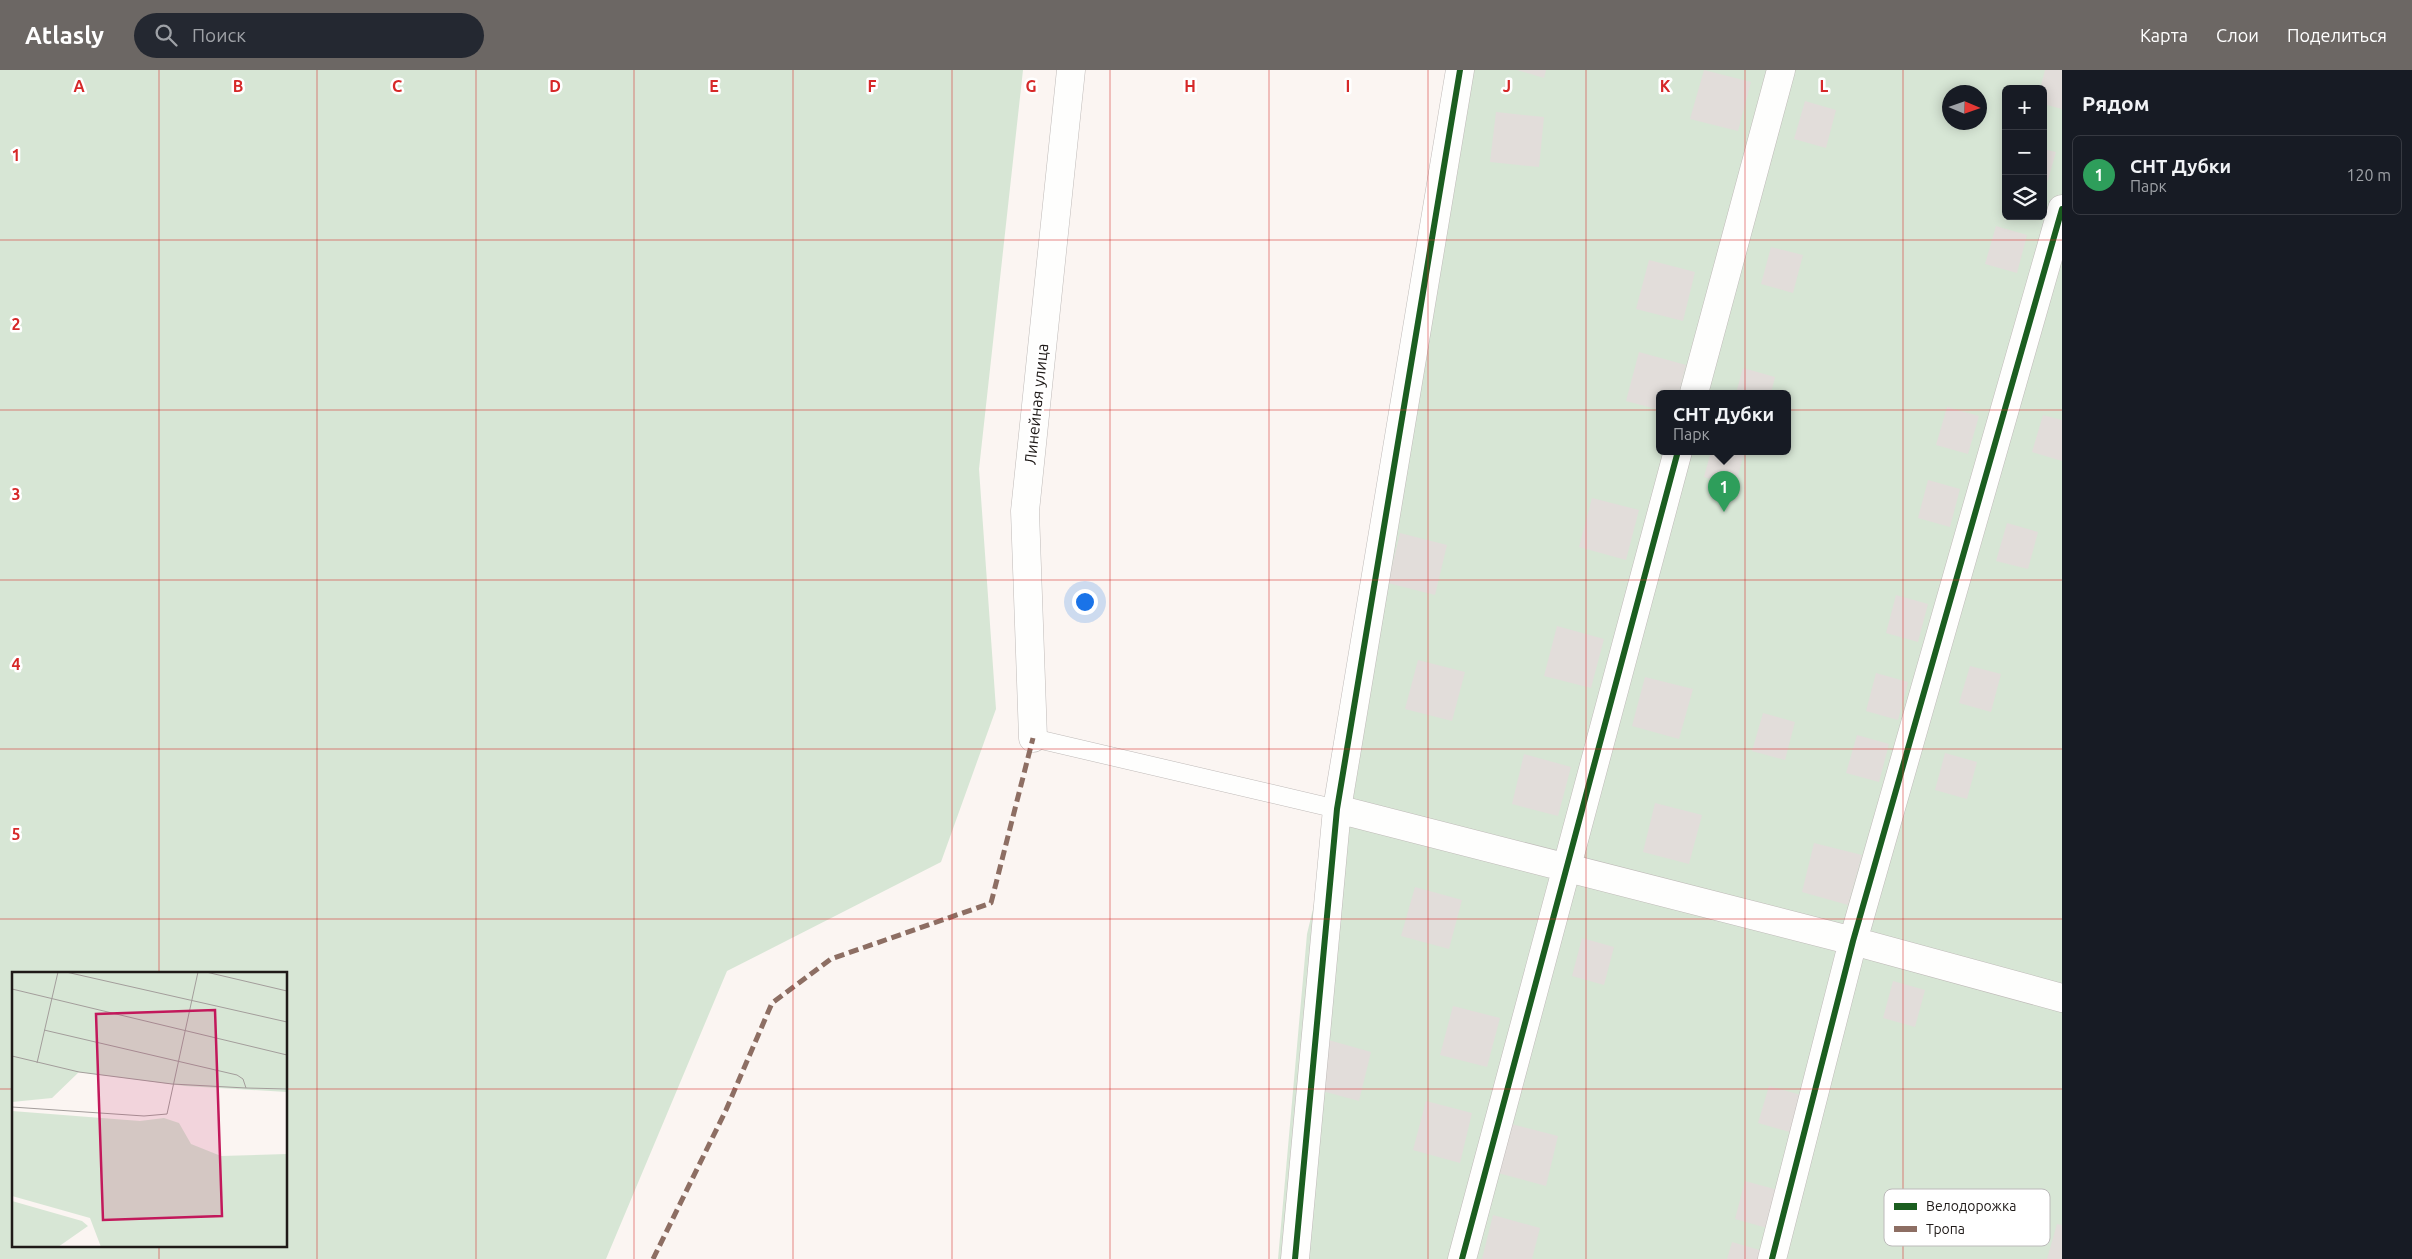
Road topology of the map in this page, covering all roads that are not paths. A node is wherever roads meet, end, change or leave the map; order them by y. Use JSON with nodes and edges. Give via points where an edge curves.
{"nodes":[{"id":1,"x":1070,"y":70,"type":"edge"},
{"id":2,"x":1460,"y":70,"type":"edge"},
{"id":3,"x":1782,"y":70,"type":"edge"},
{"id":4,"x":2062,"y":209,"type":"edge"},
{"id":5,"x":1695,"y":390,"type":"edge"},
{"id":6,"x":1677,"y":455,"type":"edge"},
{"id":7,"x":1033,"y":738,"type":"joint"},
{"id":8,"x":1338,"y":809,"type":"junction"},
{"id":9,"x":1565,"y":866,"type":"junction"},
{"id":10,"x":1853,"y":941,"type":"junction"},
{"id":11,"x":2062,"y":998,"type":"edge"},
{"id":12,"x":1295,"y":1259,"type":"edge"},
{"id":13,"x":1462,"y":1259,"type":"edge"},
{"id":14,"x":1772,"y":1259,"type":"edge"}],
"edges":[{"from":1,"to":7,"type":"street","name":"Линейная улица","via":[[1025,511]]},
{"from":2,"to":8,"type":"street"},
{"from":3,"to":5,"type":"street"},
{"from":4,"to":10,"type":"street"},
{"from":6,"to":9,"type":"street"},
{"from":7,"to":8,"type":"lane"},
{"from":8,"to":9,"type":"street"},
{"from":8,"to":12,"type":"street"},
{"from":9,"to":10,"type":"street"},
{"from":9,"to":13,"type":"street"},
{"from":10,"to":11,"type":"street"},
{"from":10,"to":14,"type":"street"}]}
